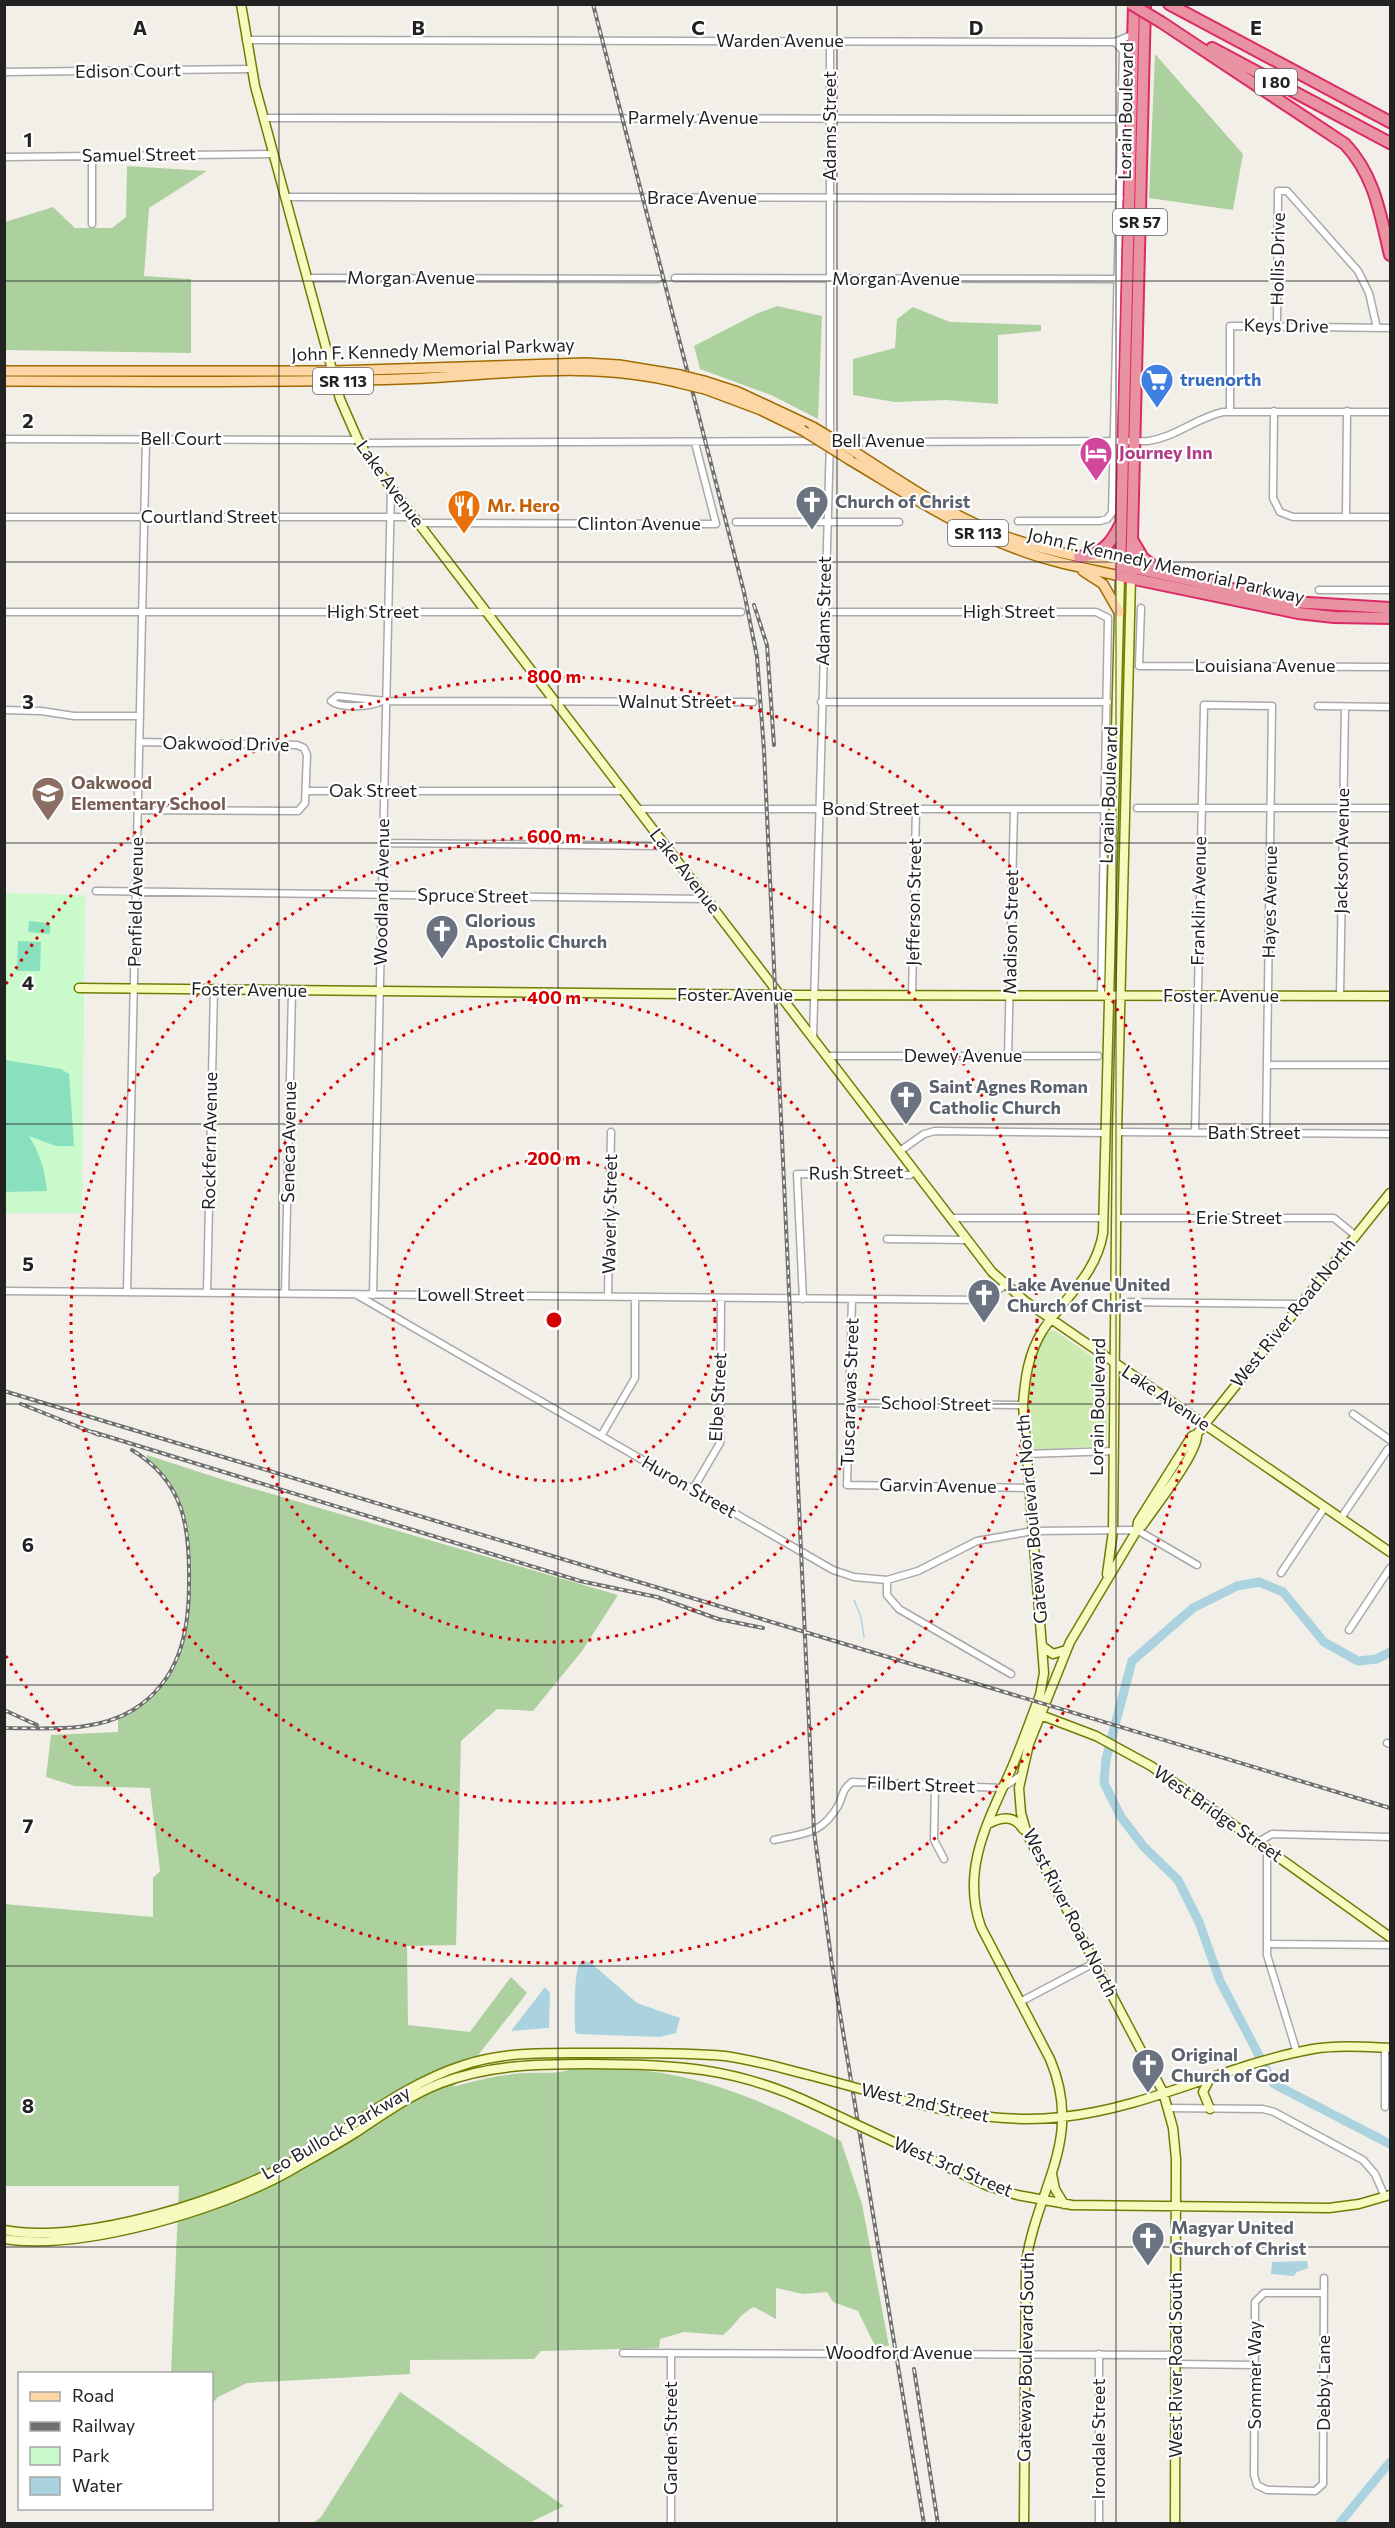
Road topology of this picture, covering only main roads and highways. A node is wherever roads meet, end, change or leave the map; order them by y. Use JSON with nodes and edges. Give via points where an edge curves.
{"nodes":[{"id":1,"x":1132,"y":4,"type":"edge"},
{"id":2,"x":1145,"y":4,"type":"edge"},
{"id":3,"x":1169,"y":4,"type":"edge"},
{"id":4,"x":1161,"y":22,"type":"junction"},
{"id":5,"x":1261,"y":53,"type":"junction"},
{"id":6,"x":1390,"y":114,"type":"edge"},
{"id":7,"x":1390,"y":122,"type":"edge"},
{"id":8,"x":1390,"y":143,"type":"edge"},
{"id":9,"x":1390,"y":255,"type":"edge"},
{"id":10,"x":4,"y":370,"type":"edge"},
{"id":11,"x":334,"y":376,"type":"junction"},
{"id":12,"x":4,"y":381,"type":"edge"},
{"id":13,"x":704,"y":385,"type":"junction"},
{"id":14,"x":1123,"y":441,"type":"junction"},
{"id":15,"x":854,"y":457,"type":"junction"},
{"id":16,"x":1121,"y":522,"type":"junction"},
{"id":17,"x":1131,"y":530,"type":"junction"},
{"id":18,"x":1079,"y":556,"type":"junction"},
{"id":19,"x":1067,"y":564,"type":"junction"},
{"id":20,"x":1126,"y":572,"type":"junction"},
{"id":21,"x":1168,"y":576,"type":"junction"},
{"id":22,"x":1390,"y":608,"type":"edge"},
{"id":23,"x":1119,"y":612,"type":"road end"},
{"id":24,"x":1390,"y":618,"type":"edge"}],
"edges":[{"from":1,"to":4,"type":"highway","number":"I 80","bridge":true},
{"from":1,"to":14,"type":"highway","name":"Lorain Boulevard","number":"SR 57"},
{"from":2,"to":14,"type":"highway","name":"Lorain Boulevard","number":"SR 57"},
{"from":3,"to":5,"type":"highway","number":"I 80"},
{"from":4,"to":8,"type":"highway","number":"I 80"},
{"from":4,"to":9,"type":"highway","via":[[1345,144],[1360,160],[1375,189]]},
{"from":5,"to":6,"type":"highway"},
{"from":5,"to":7,"type":"highway","number":"I 80"},
{"from":10,"to":11,"type":"main road","name":"John F. Kennedy Memorial Parkway","number":"SR 113"},
{"from":11,"to":12,"type":"main road","name":"John F. Kennedy Memorial Parkway","number":"SR 113"},
{"from":11,"to":13,"type":"main road","name":"John F. Kennedy Memorial Parkway","number":"SR 113","bridge":true,"via":[[586,363],[619,365]]},
{"from":13,"to":15,"type":"main road","name":"John F. Kennedy Memorial Parkway","number":"SR 113","bridge":true},
{"from":13,"to":15,"type":"main road","name":"John F. Kennedy Memorial Parkway","number":"SR 113","bridge":true,"via":[[738,392],[813,427]]},
{"from":14,"to":16,"type":"highway","name":"Lorain Boulevard","number":"SR 57"},
{"from":14,"to":17,"type":"highway","name":"Lorain Boulevard","number":"SR 57"},
{"from":15,"to":18,"type":"main road","name":"John F. Kennedy Memorial Parkway","number":"SR 113","via":[[978,525]]},
{"from":15,"to":19,"type":"main road","name":"John F. Kennedy Memorial Parkway","number":"SR 113","via":[[968,528]]},
{"from":16,"to":18,"type":"highway","via":[[1105,548]]},
{"from":16,"to":20,"type":"highway","name":"Lorain Boulevard","number":"SR 57"},
{"from":17,"to":20,"type":"highway","name":"Lorain Boulevard"},
{"from":17,"to":21,"type":"highway","number":"SR 57","via":[[1143,558]]},
{"from":18,"to":20,"type":"main road","name":"John F. Kennedy Memorial Parkway","number":"SR 113"},
{"from":19,"to":20,"type":"main road","name":"John F. Kennedy Memorial Parkway","number":"SR 113"},
{"from":19,"to":23,"type":"main road","via":[[1103,584]]},
{"from":20,"to":21,"type":"highway","name":"John F. Kennedy Memorial Parkway","number":"SR 113"},
{"from":20,"to":24,"type":"highway","name":"John F. Kennedy Memorial Parkway","via":[[1298,613]]},
{"from":21,"to":22,"type":"highway","name":"John F. Kennedy Memorial Parkway","number":"SR 57","via":[[1292,602]]}]}
